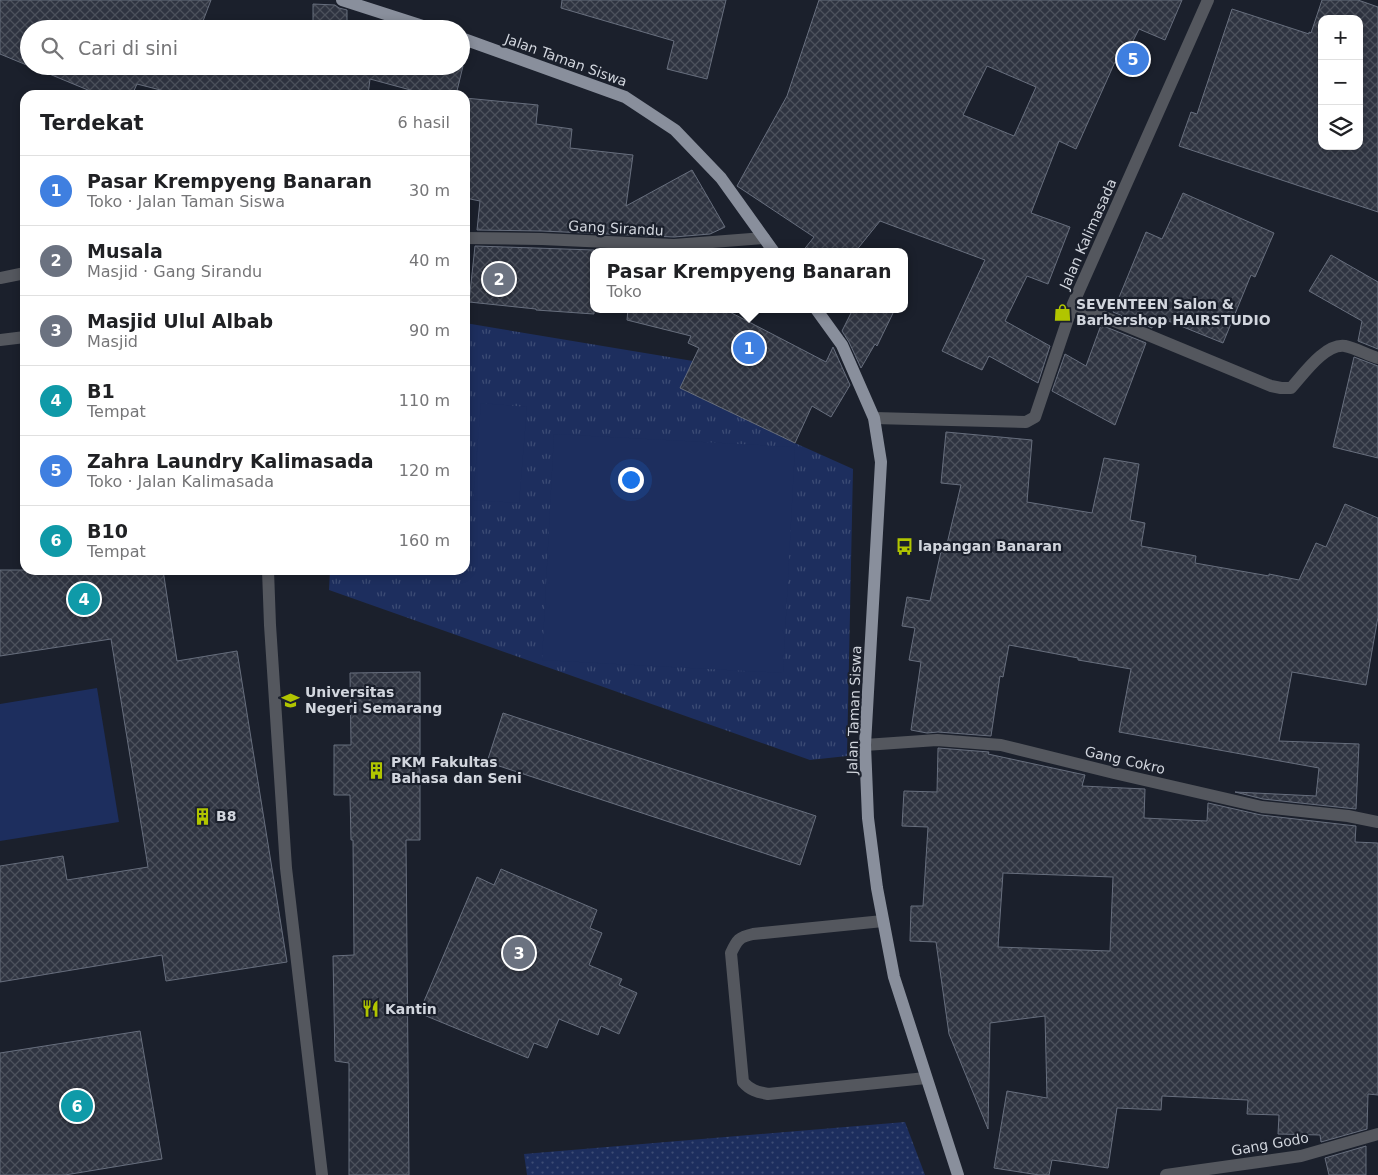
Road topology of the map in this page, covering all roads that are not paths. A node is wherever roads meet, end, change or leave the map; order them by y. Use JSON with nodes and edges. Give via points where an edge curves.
{"nodes":[{"id":1,"x":342,"y":0,"type":"edge"},
{"id":2,"x":1208,"y":0,"type":"edge"},
{"id":3,"x":404,"y":20,"type":"edge"},
{"id":4,"x":470,"y":41,"type":"edge"},
{"id":5,"x":470,"y":238,"type":"edge"},
{"id":6,"x":764,"y":238,"type":"junction"},
{"id":7,"x":771,"y":248,"type":"edge"},
{"id":8,"x":20,"y":274,"type":"edge"},
{"id":9,"x":0,"y":278,"type":"edge"},
{"id":10,"x":1073,"y":304,"type":"junction"},
{"id":11,"x":819,"y":313,"type":"edge"},
{"id":12,"x":20,"y":338,"type":"edge"},
{"id":13,"x":0,"y":340,"type":"edge"},
{"id":14,"x":1378,"y":358,"type":"edge"},
{"id":15,"x":874,"y":418,"type":"junction"},
{"id":16,"x":268,"y":575,"type":"edge"},
{"id":17,"x":865,"y":745,"type":"junction"},
{"id":18,"x":1378,"y":822,"type":"edge"},
{"id":19,"x":883,"y":920,"type":"junction"},
{"id":20,"x":926,"y":1078,"type":"junction"},
{"id":21,"x":1378,"y":1134,"type":"edge"},
{"id":22,"x":322,"y":1175,"type":"edge"},
{"id":23,"x":958,"y":1175,"type":"edge"},
{"id":24,"x":1166,"y":1175,"type":"edge"}],
"edges":[{"from":1,"to":3,"type":"main road"},
{"from":2,"to":10,"type":"street","name":"Jalan Kalimasada"},
{"from":4,"to":6,"type":"main road","name":"Jalan Taman Siswa","via":[[625,97],[675,130],[721,178]]},
{"from":5,"to":6,"type":"street","name":"Gang Sirandu","via":[[674,246]]},
{"from":6,"to":7,"type":"main road","name":"Jalan Taman Siswa"},
{"from":8,"to":9,"type":"street"},
{"from":10,"to":14,"type":"street","via":[[1281,388],[1291,388],[1325,351],[1334,348],[1344,346]]},
{"from":10,"to":15,"type":"street","name":"Jalan Kalimasada","via":[[1035,417],[1026,422]]},
{"from":11,"to":15,"type":"main road","name":"Jalan Taman Siswa","via":[[842,345]]},
{"from":12,"to":13,"type":"street"},
{"from":15,"to":17,"type":"main road","name":"Jalan Taman Siswa","via":[[881,462]]},
{"from":16,"to":22,"type":"street","via":[[286,868]]},
{"from":17,"to":18,"type":"street","name":"Gang Cokro","via":[[937,740],[1001,745],[1262,807]]},
{"from":17,"to":19,"type":"main road","name":"Jalan Taman Siswa","via":[[868,818]]},
{"from":19,"to":20,"type":"main road","name":"Jalan Taman Siswa","via":[[894,977]]},
{"from":19,"to":20,"type":"street","via":[[753,934],[736,941],[731,953],[742,1082],[750,1089],[768,1094]]},
{"from":20,"to":23,"type":"main road","name":"Jalan Taman Siswa"},
{"from":21,"to":24,"type":"street","name":"Gang Godo","via":[[1300,1156]]}]}
